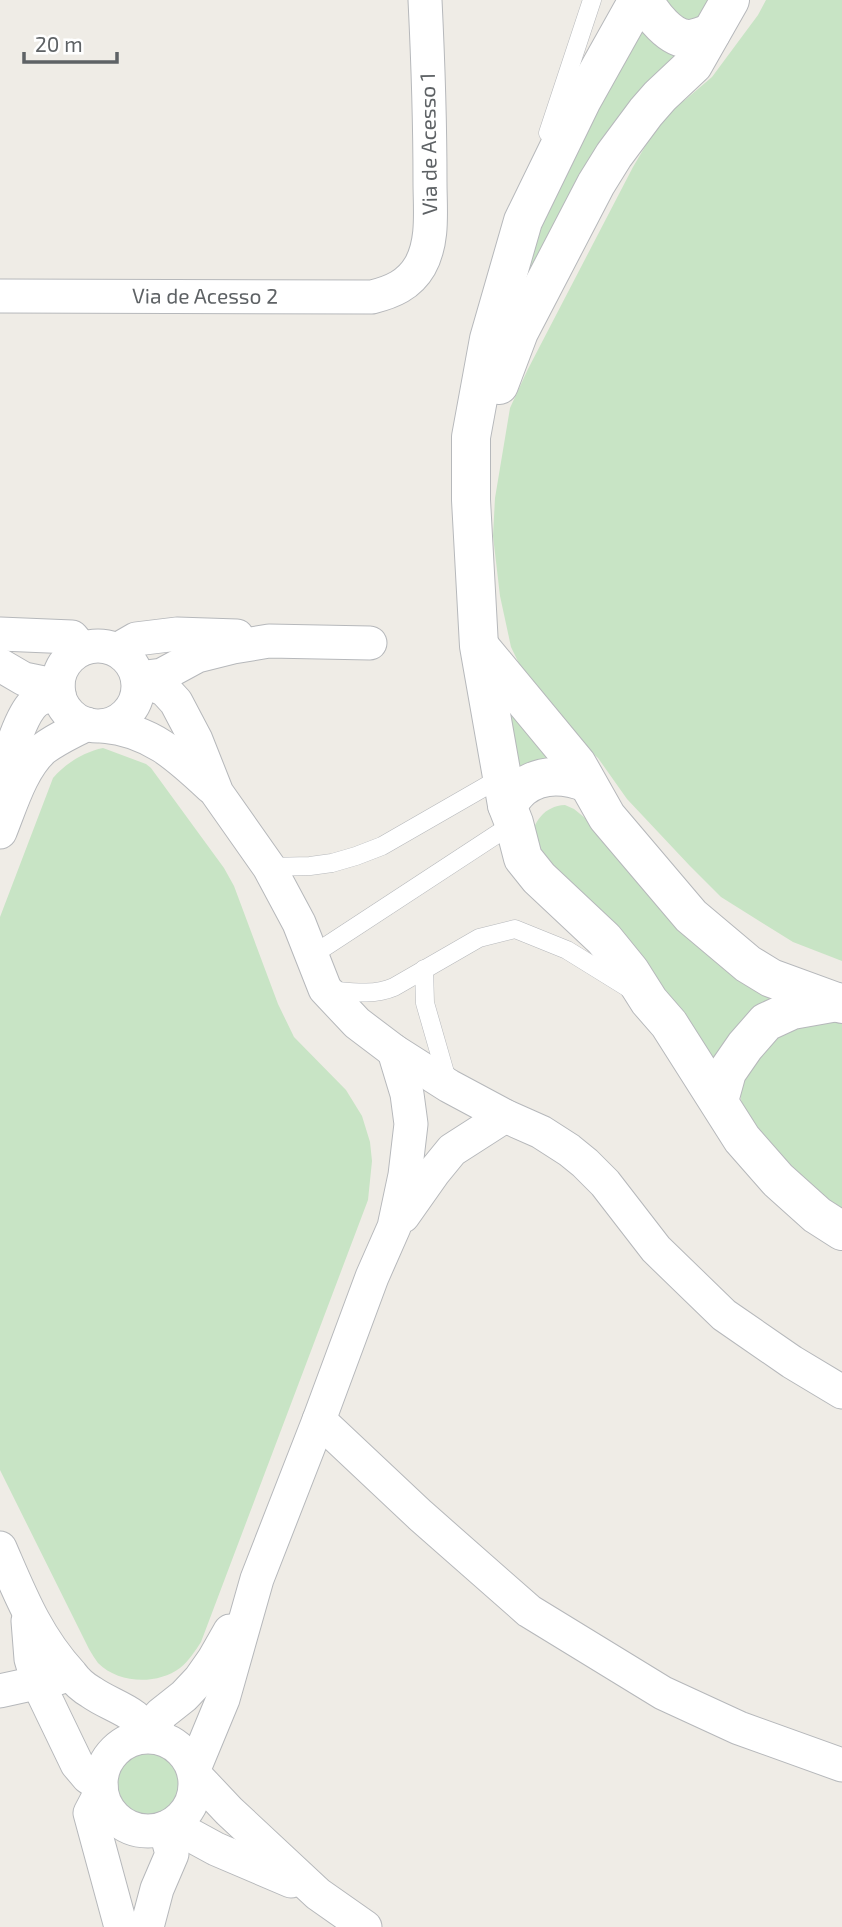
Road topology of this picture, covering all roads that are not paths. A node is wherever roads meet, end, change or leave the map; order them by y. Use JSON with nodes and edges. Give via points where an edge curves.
{"nodes":[{"id":1,"x":425,"y":0,"type":"edge"},
{"id":2,"x":592,"y":0,"type":"edge"},
{"id":3,"x":638,"y":0,"type":"edge"},
{"id":4,"x":644,"y":0,"type":"edge"},
{"id":5,"x":730,"y":0,"type":"edge"},
{"id":6,"x":710,"y":33,"type":"junction"},
{"id":7,"x":533,"y":200,"type":"junction"},
{"id":8,"x":407,"y":282,"type":"joint"},
{"id":9,"x":0,"y":296,"type":"edge"},
{"id":10,"x":471,"y":500,"type":"junction"},
{"id":11,"x":0,"y":634,"type":"edge"},
{"id":12,"x":269,"y":641,"type":"junction"},
{"id":13,"x":370,"y":643,"type":"dead end"},
{"id":14,"x":479,"y":646,"type":"junction"},
{"id":15,"x":233,"y":647,"type":"junction"},
{"id":16,"x":82,"y":649,"type":"junction"},
{"id":17,"x":117,"y":650,"type":"junction"},
{"id":18,"x":0,"y":665,"type":"edge"},
{"id":19,"x":138,"y":678,"type":"junction"},
{"id":20,"x":59,"y":690,"type":"junction"},
{"id":21,"x":184,"y":718,"type":"junction"},
{"id":22,"x":95,"y":725,"type":"junction"},
{"id":23,"x":587,"y":783,"type":"junction"},
{"id":24,"x":0,"y":786,"type":"edge"},
{"id":25,"x":217,"y":793,"type":"junction"},
{"id":26,"x":508,"y":802,"type":"junction"},
{"id":27,"x":1,"y":827,"type":"edge"},
{"id":28,"x":269,"y":867,"type":"junction"},
{"id":29,"x":311,"y":956,"type":"junction"},
{"id":30,"x":424,"y":969,"type":"junction"},
{"id":31,"x":325,"y":989,"type":"junction"},
{"id":32,"x":649,"y":1001,"type":"junction"},
{"id":33,"x":839,"y":1003,"type":"edge"},
{"id":34,"x":394,"y":1051,"type":"junction"},
{"id":35,"x":449,"y":1086,"type":"junction"},
{"id":36,"x":719,"y":1101,"type":"junction"},
{"id":37,"x":505,"y":1116,"type":"junction"},
{"id":38,"x":394,"y":1227,"type":"junction"},
{"id":39,"x":842,"y":1231,"type":"edge"},
{"id":40,"x":842,"y":1392,"type":"edge"},
{"id":41,"x":319,"y":1420,"type":"junction"},
{"id":42,"x":0,"y":1548,"type":"edge"},
{"id":43,"x":257,"y":1579,"type":"junction"},
{"id":44,"x":27,"y":1612,"type":"junction"},
{"id":45,"x":72,"y":1675,"type":"junction"},
{"id":46,"x":38,"y":1683,"type":"junction"},
{"id":47,"x":0,"y":1690,"type":"edge"},
{"id":48,"x":151,"y":1736,"type":"junction"},
{"id":49,"x":842,"y":1765,"type":"edge"},
{"id":50,"x":194,"y":1772,"type":"junction"},
{"id":51,"x":101,"y":1789,"type":"junction"},
{"id":52,"x":168,"y":1826,"type":"junction"},
{"id":53,"x":318,"y":1894,"type":"junction"},
{"id":54,"x":121,"y":1927,"type":"edge"},
{"id":55,"x":147,"y":1927,"type":"edge"},
{"id":56,"x":365,"y":1927,"type":"edge"}],
"edges":[{"from":1,"to":8,"type":"street","name":"Via de Acesso 1","via":[[430,116],[428,248]]},
{"from":2,"to":7,"type":"lane","via":[[544,145]]},
{"from":3,"to":7,"type":"street"},
{"from":4,"to":6,"type":"street","via":[[672,33],[688,40]]},
{"from":5,"to":6,"type":"street"},
{"from":6,"to":10,"type":"street","via":[[693,65],[660,96],[614,155],[519,332],[500,381]]},
{"from":7,"to":10,"type":"street","via":[[489,339],[471,437]]},
{"from":8,"to":9,"type":"street","name":"Via de Acesso 2","via":[[372,297]]},
{"from":10,"to":14,"type":"street"},
{"from":11,"to":16,"type":"street","via":[[72,637]]},
{"from":12,"to":13,"type":"street"},
{"from":12,"to":15,"type":"street"},
{"from":12,"to":17,"type":"street","via":[[177,634],[136,639]]},
{"from":14,"to":23,"type":"street","via":[[577,764]]},
{"from":14,"to":26,"type":"street"},
{"from":15,"to":19,"type":"street","via":[[197,656],[162,675]]},
{"from":15,"to":21,"type":"street","via":[[194,688]]},
{"from":16,"to":17,"type":"street","via":[[105,646]]},
{"from":16,"to":20,"type":"street","via":[[64,665]]},
{"from":17,"to":19,"type":"street","via":[[127,657]]},
{"from":18,"to":20,"type":"street","via":[[24,679]]},
{"from":19,"to":21,"type":"street","via":[[164,690]]},
{"from":19,"to":22,"type":"street","via":[[134,704],[126,715],[116,722]]},
{"from":20,"to":22,"type":"street","via":[[69,713]]},
{"from":20,"to":24,"type":"street","via":[[29,709]]},
{"from":21,"to":25,"type":"street"},
{"from":22,"to":25,"type":"street","via":[[143,735],[176,755]]},
{"from":22,"to":27,"type":"street","via":[[47,747],[34,759]]},
{"from":23,"to":26,"type":"street","via":[[573,777],[538,779]]},
{"from":23,"to":33,"type":"street","via":[[607,817],[691,916],[727,948],[771,978]]},
{"from":25,"to":28,"type":"street"},
{"from":26,"to":28,"type":"lane","via":[[332,863]]},
{"from":26,"to":29,"type":"lane"},
{"from":26,"to":32,"type":"street","via":[[523,858],[538,878],[604,939]]},
{"from":28,"to":29,"type":"street"},
{"from":29,"to":31,"type":"street"},
{"from":30,"to":31,"type":"lane","via":[[383,992]]},
{"from":30,"to":32,"type":"lane","via":[[479,938],[514,929],[577,956]]},
{"from":30,"to":35,"type":"lane","via":[[425,1003]]},
{"from":31,"to":34,"type":"street","via":[[357,1023]]},
{"from":32,"to":36,"type":"street"},
{"from":33,"to":36,"type":"street","via":[[792,1010],[766,1022],[727,1072]]},
{"from":34,"to":35,"type":"street"},
{"from":34,"to":38,"type":"street","via":[[411,1124]]},
{"from":35,"to":37,"type":"street"},
{"from":36,"to":39,"type":"street","via":[[742,1139],[778,1180]]},
{"from":37,"to":38,"type":"street","via":[[452,1150]]},
{"from":37,"to":40,"type":"street","via":[[541,1132],[585,1163],[656,1249],[724,1315]]},
{"from":38,"to":41,"type":"street"},
{"from":41,"to":43,"type":"street"},
{"from":41,"to":49,"type":"street","via":[[530,1611],[663,1693],[738,1728]]},
{"from":42,"to":44,"type":"street"},
{"from":43,"to":48,"type":"street","via":[[214,1659],[193,1687],[160,1715]]},
{"from":43,"to":50,"type":"street","via":[[223,1699]]},
{"from":44,"to":45,"type":"street"},
{"from":44,"to":46,"type":"street"},
{"from":45,"to":46,"type":"street"},
{"from":45,"to":48,"type":"street","via":[[89,1692],[135,1716]]},
{"from":46,"to":47,"type":"street"},
{"from":46,"to":51,"type":"street","via":[[77,1764]]},
{"from":48,"to":50,"type":"street","via":[[178,1747]]},
{"from":48,"to":51,"type":"street","via":[[135,1738],[110,1756]]},
{"from":50,"to":52,"type":"street","via":[[191,1804]]},
{"from":50,"to":53,"type":"street"},
{"from":51,"to":52,"type":"street","via":[[106,1805],[125,1825],[152,1831]]},
{"from":51,"to":54,"type":"street","via":[[90,1813]]},
{"from":52,"to":53,"type":"street"},
{"from":52,"to":55,"type":"street","via":[[172,1854]]},
{"from":53,"to":56,"type":"street"}]}
